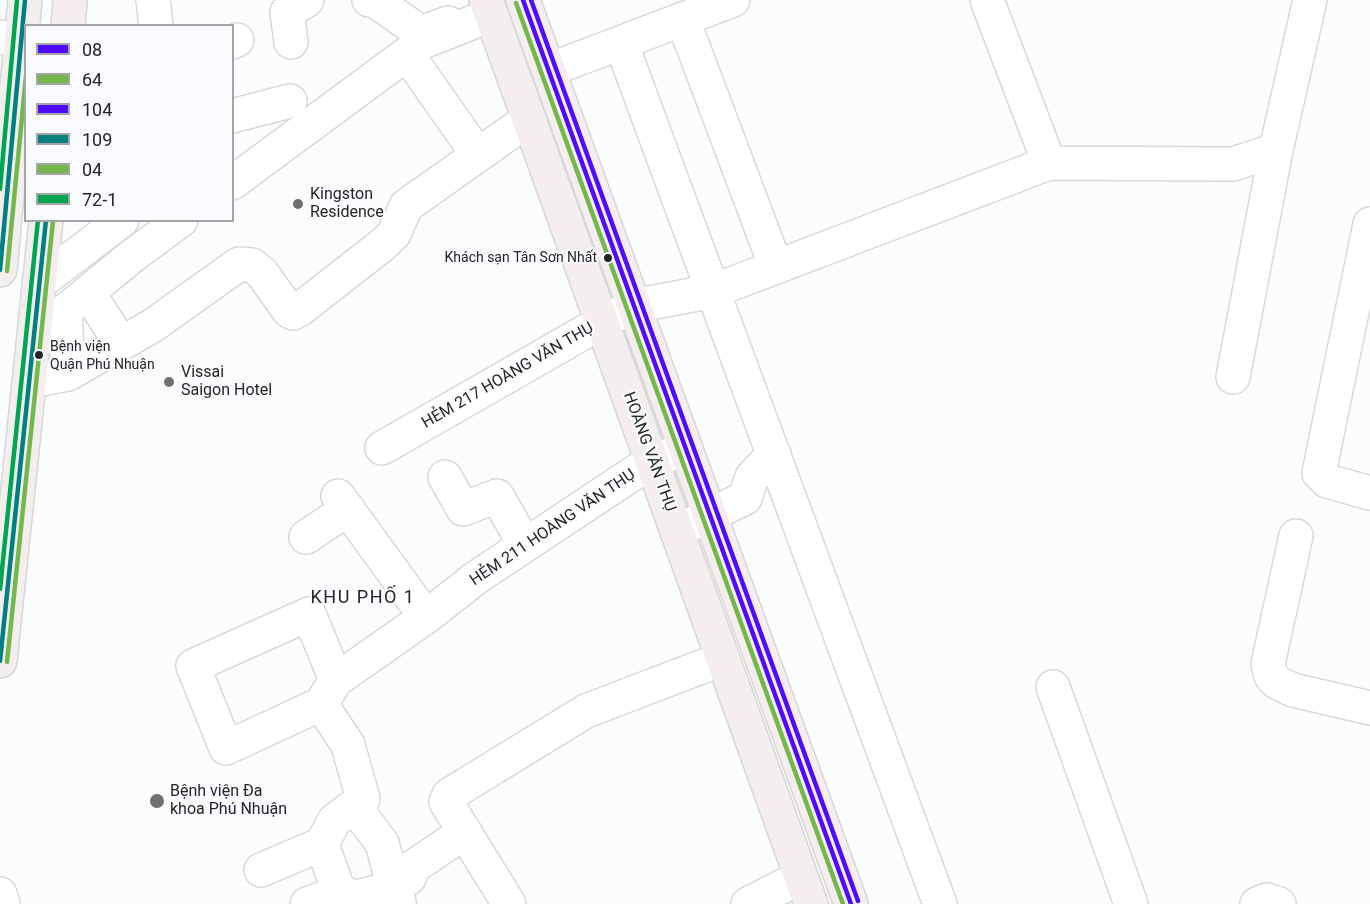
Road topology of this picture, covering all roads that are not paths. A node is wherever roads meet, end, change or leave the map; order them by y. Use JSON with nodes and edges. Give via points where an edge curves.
{"nodes":[{"id":1,"x":25,"y":0,"type":"edge"},
{"id":2,"x":70,"y":0,"type":"edge"},
{"id":3,"x":153,"y":0,"type":"edge"},
{"id":4,"x":307,"y":0,"type":"edge"},
{"id":5,"x":369,"y":0,"type":"edge"},
{"id":6,"x":523,"y":0,"type":"edge"},
{"id":7,"x":733,"y":0,"type":"edge"},
{"id":8,"x":987,"y":0,"type":"edge"},
{"id":9,"x":1310,"y":0,"type":"edge"},
{"id":10,"x":489,"y":8,"type":"edge"},
{"id":11,"x":683,"y":20,"type":"junction"},
{"id":12,"x":68,"y":24,"type":"edge"},
{"id":13,"x":156,"y":24,"type":"edge"},
{"id":14,"x":11,"y":39,"type":"edge"},
{"id":15,"x":291,"y":42,"type":"dead end"},
{"id":16,"x":621,"y":43,"type":"junction"},
{"id":17,"x":407,"y":54,"type":"junction"},
{"id":18,"x":549,"y":70,"type":"junction"},
{"id":19,"x":290,"y":101,"type":"dead end"},
{"id":20,"x":234,"y":115,"type":"edge"},
{"id":21,"x":529,"y":119,"type":"junction"},
{"id":22,"x":1276,"y":150,"type":"junction"},
{"id":23,"x":478,"y":155,"type":"junction"},
{"id":24,"x":1049,"y":164,"type":"junction"},
{"id":25,"x":234,"y":182,"type":"edge"},
{"id":26,"x":46,"y":222,"type":"edge"},
{"id":27,"x":119,"y":222,"type":"edge"},
{"id":28,"x":178,"y":222,"type":"edge"},
{"id":29,"x":1370,"y":224,"type":"edge"},
{"id":30,"x":776,"y":267,"type":"junction"},
{"id":31,"x":0,"y":270,"type":"edge"},
{"id":32,"x":39,"y":283,"type":"junction"},
{"id":33,"x":713,"y":291,"type":"junction"},
{"id":34,"x":76,"y":302,"type":"junction"},
{"id":35,"x":634,"y":306,"type":"junction"},
{"id":36,"x":602,"y":321,"type":"junction"},
{"id":37,"x":36,"y":325,"type":"junction"},
{"id":38,"x":121,"y":344,"type":"junction"},
{"id":39,"x":68,"y":374,"type":"junction"},
{"id":40,"x":1233,"y":377,"type":"dead end"},
{"id":41,"x":30,"y":381,"type":"junction"},
{"id":42,"x":382,"y":448,"type":"dead end"},
{"id":43,"x":686,"y":449,"type":"junction"},
{"id":44,"x":774,"y":454,"type":"junction"},
{"id":45,"x":652,"y":461,"type":"junction"},
{"id":46,"x":445,"y":477,"type":"dead end"},
{"id":47,"x":1370,"y":493,"type":"edge"},
{"id":48,"x":745,"y":498,"type":"junction"},
{"id":49,"x":795,"y":511,"type":"junction"},
{"id":50,"x":710,"y":516,"type":"junction"},
{"id":51,"x":677,"y":531,"type":"junction"},
{"id":52,"x":1296,"y":536,"type":"dead end"},
{"id":53,"x":306,"y":537,"type":"dead end"},
{"id":54,"x":525,"y":545,"type":"junction"},
{"id":55,"x":426,"y":617,"type":"junction"},
{"id":56,"x":722,"y":659,"type":"junction"},
{"id":57,"x":0,"y":661,"type":"edge"},
{"id":58,"x":1053,"y":687,"type":"dead end"},
{"id":59,"x":1370,"y":708,"type":"edge"},
{"id":60,"x":354,"y":806,"type":"junction"},
{"id":61,"x":465,"y":832,"type":"junction"},
{"id":62,"x":322,"y":844,"type":"junction"},
{"id":63,"x":261,"y":870,"type":"dead end"},
{"id":64,"x":806,"y":891,"type":"edge"},
{"id":65,"x":339,"y":892,"type":"junction"},
{"id":66,"x":0,"y":894,"type":"edge"},
{"id":67,"x":397,"y":896,"type":"edge"},
{"id":68,"x":3,"y":904,"type":"edge"},
{"id":69,"x":307,"y":904,"type":"edge"},
{"id":70,"x":509,"y":904,"type":"edge"},
{"id":71,"x":748,"y":904,"type":"edge"},
{"id":72,"x":851,"y":904,"type":"edge"},
{"id":73,"x":939,"y":904,"type":"edge"},
{"id":74,"x":1131,"y":904,"type":"edge"},
{"id":75,"x":1257,"y":904,"type":"edge"},
{"id":76,"x":1279,"y":904,"type":"edge"}],
"edges":[{"from":1,"to":14,"type":"main road"},
{"from":2,"to":12,"type":"main road"},
{"from":3,"to":13,"type":"street"},
{"from":4,"to":15,"type":"street","via":[[287,12]]},
{"from":5,"to":10,"type":"street","via":[[421,33]]},
{"from":6,"to":18,"type":"main road"},
{"from":7,"to":11,"type":"street"},
{"from":8,"to":24,"type":"street"},
{"from":9,"to":22,"type":"street"},
{"from":10,"to":17,"type":"street"},
{"from":10,"to":21,"type":"main road","name":"HOÀNG VĂN THỤ"},
{"from":11,"to":16,"type":"street"},
{"from":11,"to":30,"type":"street"},
{"from":14,"to":31,"type":"main road"},
{"from":16,"to":18,"type":"street"},
{"from":16,"to":33,"type":"street"},
{"from":17,"to":23,"type":"street"},
{"from":17,"to":25,"type":"street"},
{"from":18,"to":35,"type":"main road"},
{"from":19,"to":20,"type":"street"},
{"from":21,"to":23,"type":"street"},
{"from":21,"to":36,"type":"main road","name":"HOÀNG VĂN THỤ"},
{"from":22,"to":24,"type":"street","via":[[1233,164]]},
{"from":22,"to":40,"type":"street"},
{"from":23,"to":38,"type":"street","via":[[406,206],[394,234],[303,308],[289,311],[262,273],[252,265],[239,264]]},
{"from":24,"to":30,"type":"street","name":"HẺM 217 HOÀNG VĂN THỤ"},
{"from":26,"to":32,"type":"main road"},
{"from":27,"to":32,"type":"street"},
{"from":28,"to":34,"type":"street"},
{"from":29,"to":47,"type":"street","via":[[1319,473],[1327,481]]},
{"from":30,"to":33,"type":"street","name":"HẺM 217 HOÀNG VĂN THỤ"},
{"from":32,"to":37,"type":"main road"},
{"from":33,"to":35,"type":"street","name":"HẺM 217 HOÀNG VĂN THỤ"},
{"from":33,"to":44,"type":"street"},
{"from":34,"to":37,"type":"street"},
{"from":34,"to":38,"type":"street"},
{"from":34,"to":39,"type":"street"},
{"from":35,"to":36,"type":"street","name":"HẺM 217 HOÀNG VĂN THỤ"},
{"from":35,"to":43,"type":"main road"},
{"from":36,"to":42,"type":"street","name":"HẺM 217 HOÀNG VĂN THỤ"},
{"from":36,"to":45,"type":"main road","name":"HOÀNG VĂN THỤ"},
{"from":37,"to":41,"type":"main road"},
{"from":38,"to":39,"type":"street"},
{"from":39,"to":41,"type":"street"},
{"from":41,"to":57,"type":"main road"},
{"from":43,"to":45,"type":"street","name":"HẺM 211 HOÀNG VĂN THỤ"},
{"from":43,"to":50,"type":"main road"},
{"from":44,"to":48,"type":"street","via":[[752,477]]},
{"from":44,"to":49,"type":"street"},
{"from":45,"to":51,"type":"main road","name":"HOÀNG VĂN THỤ"},
{"from":45,"to":54,"type":"street","name":"HẺM 211 HOÀNG VĂN THỤ"},
{"from":46,"to":54,"type":"street","via":[[463,509],[497,496]]},
{"from":48,"to":49,"type":"street","via":[[770,508]]},
{"from":48,"to":50,"type":"street"},
{"from":49,"to":73,"type":"street"},
{"from":50,"to":51,"type":"street"},
{"from":50,"to":72,"type":"main road"},
{"from":51,"to":56,"type":"main road","name":"HOÀNG VĂN THỤ"},
{"from":52,"to":59,"type":"street","via":[[1268,664],[1271,676],[1293,690]]},
{"from":53,"to":55,"type":"street","via":[[343,502]]},
{"from":54,"to":55,"type":"street","name":"HẺM 211 HOÀNG VĂN THỤ"},
{"from":55,"to":60,"type":"street","name":"HẺM 211 HOÀNG VĂN THỤ","via":[[329,692],[363,799]]},
{"from":56,"to":61,"type":"street","via":[[586,711],[449,795],[446,802]]},
{"from":56,"to":64,"type":"main road","name":"HOÀNG VĂN THỤ"},
{"from":58,"to":74,"type":"street"},
{"from":60,"to":62,"type":"street","via":[[334,821]]},
{"from":60,"to":67,"type":"street","via":[[382,843]]},
{"from":61,"to":67,"type":"street","via":[[413,867]]},
{"from":61,"to":70,"type":"street"},
{"from":62,"to":63,"type":"street"},
{"from":62,"to":65,"type":"street"},
{"from":64,"to":71,"type":"street"},
{"from":65,"to":67,"type":"street","via":[[356,897]]},
{"from":65,"to":69,"type":"street"},
{"from":66,"to":68,"type":"street"},
{"from":75,"to":76,"type":"street","via":[[1267,900]]}]}
